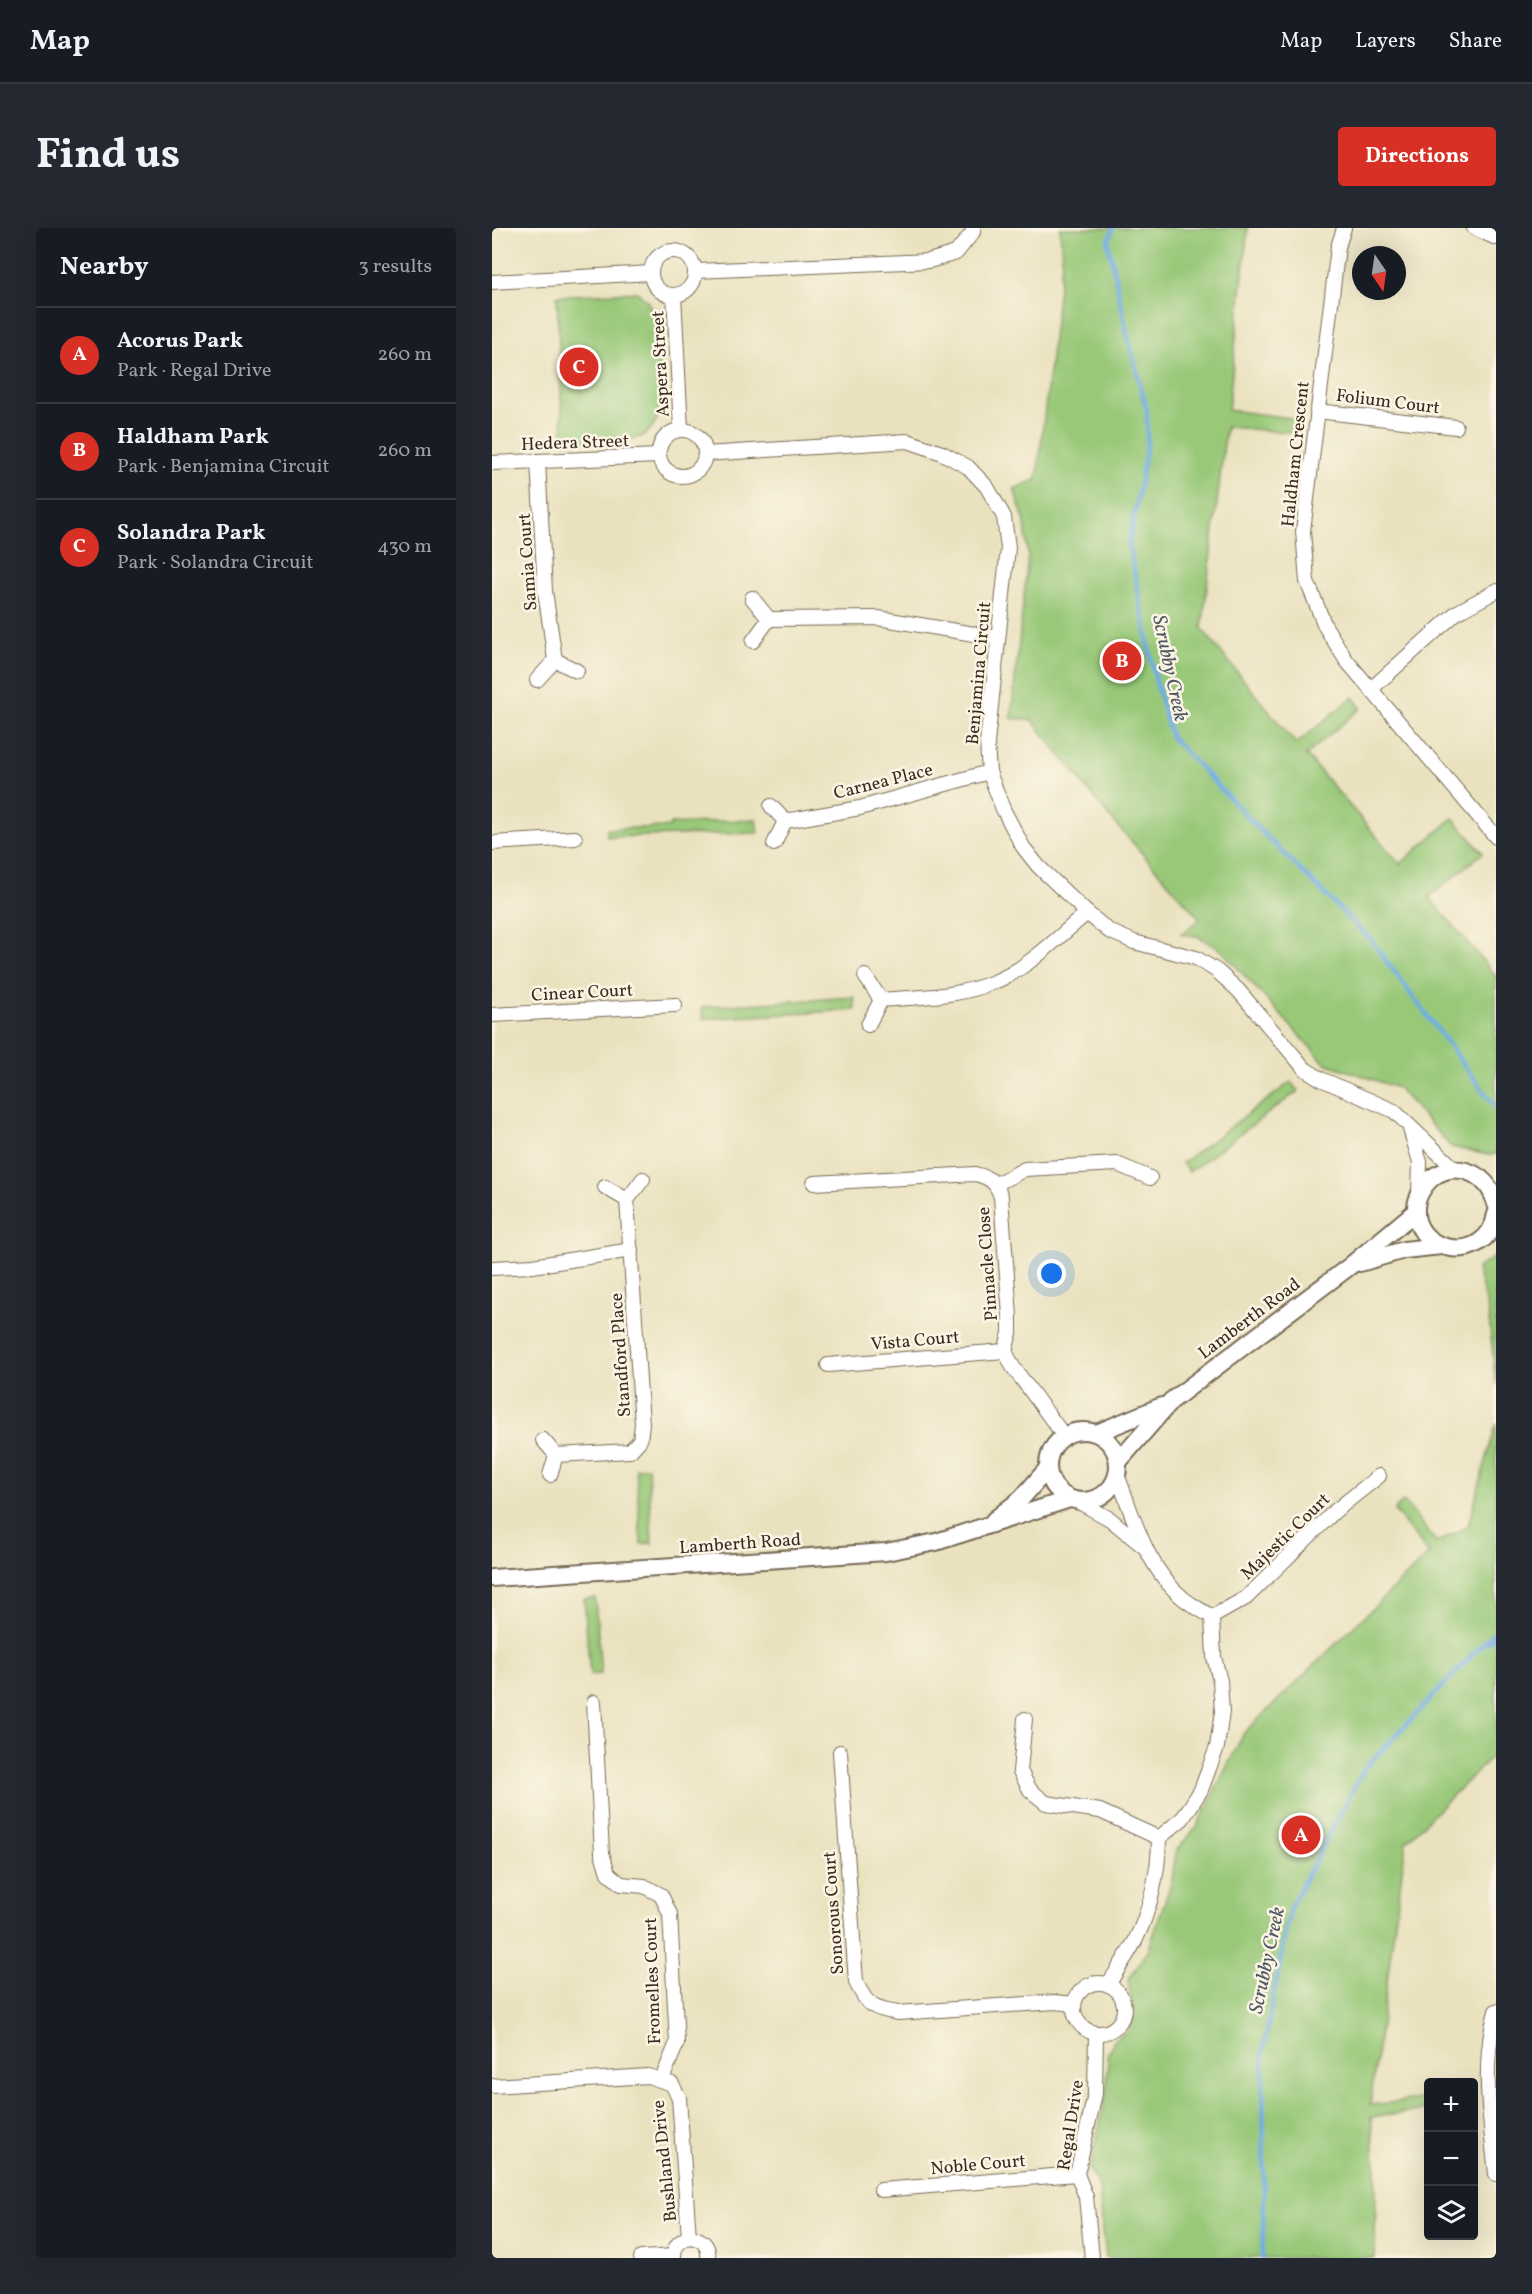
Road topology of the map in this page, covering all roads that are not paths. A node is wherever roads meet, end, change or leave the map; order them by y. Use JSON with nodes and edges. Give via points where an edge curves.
{"nodes":[{"id":1,"x":973,"y":228,"type":"edge"},
{"id":2,"x":1344,"y":228,"type":"edge"},
{"id":3,"x":1474,"y":228,"type":"edge"},
{"id":4,"x":1496,"y":238,"type":"edge"},
{"id":5,"x":695,"y":272,"type":"junction"},
{"id":6,"x":651,"y":273,"type":"junction"},
{"id":7,"x":492,"y":282,"type":"edge"},
{"id":8,"x":674,"y":295,"type":"junction"},
{"id":9,"x":1317,"y":411,"type":"junction"},
{"id":10,"x":1456,"y":427,"type":"dead end"},
{"id":11,"x":681,"y":430,"type":"junction"},
{"id":12,"x":705,"y":454,"type":"junction"},
{"id":13,"x":659,"y":456,"type":"junction"},
{"id":14,"x":538,"y":462,"type":"junction"},
{"id":15,"x":492,"y":463,"type":"edge"},
{"id":16,"x":1496,"y":591,"type":"edge"},
{"id":17,"x":752,"y":598,"type":"dead end"},
{"id":18,"x":769,"y":619,"type":"junction"},
{"id":19,"x":999,"y":638,"type":"junction"},
{"id":20,"x":753,"y":641,"type":"dead end"},
{"id":21,"x":555,"y":660,"type":"junction"},
{"id":22,"x":577,"y":671,"type":"dead end"},
{"id":23,"x":537,"y":680,"type":"dead end"},
{"id":24,"x":1371,"y":689,"type":"junction"},
{"id":25,"x":989,"y":772,"type":"junction"},
{"id":26,"x":771,"y":806,"type":"dead end"},
{"id":27,"x":785,"y":821,"type":"junction"},
{"id":28,"x":1495,"y":834,"type":"edge"},
{"id":29,"x":575,"y":838,"type":"dead end"},
{"id":30,"x":492,"y":843,"type":"edge"},
{"id":31,"x":774,"y":844,"type":"dead end"},
{"id":32,"x":1087,"y":914,"type":"junction"},
{"id":33,"x":865,"y":976,"type":"dead end"},
{"id":34,"x":881,"y":1000,"type":"junction"},
{"id":35,"x":675,"y":1005,"type":"dead end"},
{"id":36,"x":492,"y":1015,"type":"edge"},
{"id":37,"x":868,"y":1025,"type":"dead end"},
{"id":38,"x":1410,"y":1127,"type":"junction"},
{"id":39,"x":1462,"y":1170,"type":"junction"},
{"id":40,"x":1496,"y":1174,"type":"edge"},
{"id":41,"x":1150,"y":1178,"type":"dead end"},
{"id":42,"x":643,"y":1179,"type":"dead end"},
{"id":43,"x":814,"y":1183,"type":"dead end"},
{"id":44,"x":996,"y":1184,"type":"junction"},
{"id":45,"x":605,"y":1187,"type":"dead end"},
{"id":46,"x":627,"y":1200,"type":"junction"},
{"id":47,"x":1418,"y":1203,"type":"junction"},
{"id":48,"x":1496,"y":1204,"type":"edge"},
{"id":49,"x":1494,"y":1222,"type":"edge"},
{"id":50,"x":1441,"y":1246,"type":"junction"},
{"id":51,"x":631,"y":1250,"type":"junction"},
{"id":52,"x":1350,"y":1266,"type":"junction"},
{"id":53,"x":492,"y":1268,"type":"edge"},
{"id":54,"x":1005,"y":1351,"type":"junction"},
{"id":55,"x":828,"y":1365,"type":"dead end"},
{"id":56,"x":1171,"y":1401,"type":"junction"},
{"id":57,"x":1097,"y":1433,"type":"junction"},
{"id":58,"x":1064,"y":1436,"type":"junction"},
{"id":59,"x":543,"y":1440,"type":"dead end"},
{"id":60,"x":556,"y":1455,"type":"junction"},
{"id":61,"x":1047,"y":1469,"type":"junction"},
{"id":62,"x":1118,"y":1469,"type":"junction"},
{"id":63,"x":550,"y":1475,"type":"dead end"},
{"id":64,"x":1380,"y":1476,"type":"dead end"},
{"id":65,"x":1074,"y":1501,"type":"junction"},
{"id":66,"x":987,"y":1526,"type":"junction"},
{"id":67,"x":1143,"y":1546,"type":"junction"},
{"id":68,"x":492,"y":1578,"type":"edge"},
{"id":69,"x":1212,"y":1617,"type":"junction"},
{"id":70,"x":594,"y":1702,"type":"dead end"},
{"id":71,"x":1025,"y":1719,"type":"dead end"},
{"id":72,"x":840,"y":1752,"type":"dead end"},
{"id":73,"x":1160,"y":1838,"type":"junction"},
{"id":74,"x":1108,"y":1984,"type":"junction"},
{"id":75,"x":1074,"y":2004,"type":"junction"},
{"id":76,"x":1496,"y":2011,"type":"edge"},
{"id":77,"x":1096,"y":2033,"type":"junction"},
{"id":78,"x":662,"y":2079,"type":"junction"},
{"id":79,"x":492,"y":2086,"type":"edge"},
{"id":80,"x":1492,"y":2102,"type":"edge"},
{"id":81,"x":1077,"y":2174,"type":"junction"},
{"id":82,"x":1496,"y":2174,"type":"edge"},
{"id":83,"x":881,"y":2190,"type":"dead end"},
{"id":84,"x":689,"y":2237,"type":"junction"},
{"id":85,"x":674,"y":2257,"type":"edge"},
{"id":86,"x":641,"y":2258,"type":"edge"},
{"id":87,"x":708,"y":2258,"type":"edge"},
{"id":88,"x":1092,"y":2258,"type":"edge"}],
"edges":[{"from":1,"to":5,"type":"street","via":[[956,253],[928,261]]},
{"from":2,"to":9,"type":"street","name":"Haldham Crescent","via":[[1338,247]]},
{"from":3,"to":4,"type":"street"},
{"from":5,"to":6,"type":"street","via":[[683,254],[668,252],[656,260]]},
{"from":5,"to":8,"type":"street","via":[[692,285]]},
{"from":6,"to":7,"type":"street"},
{"from":6,"to":8,"type":"street","via":[[655,287]]},
{"from":8,"to":11,"type":"street","name":"Aspera Street"},
{"from":9,"to":10,"type":"street","name":"Folium Court"},
{"from":9,"to":24,"type":"street","name":"Haldham Crescent","via":[[1303,531],[1307,580],[1325,626],[1346,660]]},
{"from":11,"to":12,"type":"street","via":[[696,434],[705,446]]},
{"from":11,"to":13,"type":"street","via":[[667,435]]},
{"from":12,"to":13,"type":"street","via":[[701,467],[683,476],[664,469]]},
{"from":12,"to":19,"type":"street","name":"Benjamina Circuit","via":[[908,441],[968,467],[987,487],[1004,517],[1008,548]]},
{"from":13,"to":14,"type":"street","name":"Hedera Street"},
{"from":14,"to":15,"type":"street","name":"Hedera Street"},
{"from":14,"to":21,"type":"street","name":"Samia Court","via":[[545,591]]},
{"from":16,"to":24,"type":"street","via":[[1456,614]]},
{"from":17,"to":18,"type":"street"},
{"from":18,"to":19,"type":"street","via":[[878,618]]},
{"from":18,"to":20,"type":"street"},
{"from":19,"to":25,"type":"street","name":"Benjamina Circuit","via":[[987,742]]},
{"from":21,"to":22,"type":"street"},
{"from":21,"to":23,"type":"street"},
{"from":24,"to":28,"type":"street","name":"Haldham Crescent"},
{"from":25,"to":27,"type":"street","name":"Carnea Place","via":[[860,808]]},
{"from":25,"to":32,"type":"street","name":"Benjamina Circuit","via":[[1023,847]]},
{"from":26,"to":27,"type":"street"},
{"from":27,"to":31,"type":"street"},
{"from":29,"to":30,"type":"street"},
{"from":32,"to":34,"type":"street","via":[[1021,968],[994,982],[959,993]]},
{"from":32,"to":38,"type":"street","name":"Benjamina Circuit","via":[[1134,942],[1196,958],[1217,971],[1305,1069],[1394,1111]]},
{"from":33,"to":34,"type":"street"},
{"from":34,"to":37,"type":"street"},
{"from":35,"to":36,"type":"street","name":"Cinear Court"},
{"from":38,"to":39,"type":"street","name":"Benjamina Circuit"},
{"from":38,"to":47,"type":"street","via":[[1420,1162]]},
{"from":39,"to":40,"type":"street"},
{"from":39,"to":47,"type":"street","name":"Lamberth Road","via":[[1433,1177]]},
{"from":39,"to":48,"type":"street","via":[[1480,1177]]},
{"from":41,"to":44,"type":"street","via":[[1118,1164],[1025,1169]]},
{"from":42,"to":46,"type":"street"},
{"from":43,"to":44,"type":"street","name":"Pinnacle Close","via":[[975,1174]]},
{"from":44,"to":54,"type":"street","name":"Pinnacle Close","via":[[1001,1197],[1010,1316]]},
{"from":45,"to":46,"type":"street"},
{"from":46,"to":51,"type":"street","name":"Standford Place"},
{"from":47,"to":50,"type":"street","via":[[1423,1232]]},
{"from":47,"to":52,"type":"street","name":"Lamberth Road"},
{"from":49,"to":50,"type":"street","name":"Lamberth Road","via":[[1485,1238],[1475,1245],[1452,1249]]},
{"from":50,"to":52,"type":"street","name":"Lamberth Road","via":[[1404,1250]]},
{"from":51,"to":53,"type":"street","via":[[533,1266]]},
{"from":51,"to":60,"type":"street","name":"Standford Place","via":[[640,1440],[630,1451]]},
{"from":52,"to":56,"type":"street","name":"Lamberth Road"},
{"from":54,"to":55,"type":"street","name":"Vista Court"},
{"from":54,"to":58,"type":"street"},
{"from":56,"to":57,"type":"street","name":"Lamberth Road"},
{"from":56,"to":62,"type":"street","name":"Lamberth Road"},
{"from":57,"to":58,"type":"street","name":"Lamberth Road"},
{"from":57,"to":62,"type":"street","via":[[1111,1445]]},
{"from":58,"to":61,"type":"street","name":"Lamberth Road","via":[[1052,1450]]},
{"from":59,"to":60,"type":"street"},
{"from":60,"to":63,"type":"street"},
{"from":61,"to":65,"type":"street","via":[[1054,1487]]},
{"from":61,"to":66,"type":"street","name":"Lamberth Road","via":[[1022,1498]]},
{"from":62,"to":65,"type":"street","name":"Lamberth Road","via":[[1112,1488],[1103,1496],[1092,1501]]},
{"from":62,"to":67,"type":"street"},
{"from":64,"to":69,"type":"street","name":"Majestic Court","via":[[1335,1511],[1246,1598]]},
{"from":65,"to":66,"type":"street","name":"Lamberth Road"},
{"from":65,"to":67,"type":"street","via":[[1110,1520]]},
{"from":66,"to":68,"type":"street","name":"Lamberth Road","via":[[886,1552]]},
{"from":67,"to":69,"type":"street","via":[[1184,1598]]},
{"from":69,"to":73,"type":"street","via":[[1222,1712],[1217,1747],[1201,1790],[1183,1818]]},
{"from":70,"to":78,"type":"street","name":"Fromelles Court","via":[[602,1853],[608,1873],[621,1884],[644,1886],[661,1895],[670,1914],[676,2043]]},
{"from":71,"to":73,"type":"street","via":[[1020,1771],[1030,1790],[1047,1803],[1100,1811]]},
{"from":72,"to":75,"type":"street","name":"Sonorous Court","via":[[856,1982],[864,2000],[879,2010],[898,2013]]},
{"from":73,"to":74,"type":"street","via":[[1154,1889],[1136,1940]]},
{"from":74,"to":75,"type":"street","via":[[1086,1986]]},
{"from":74,"to":77,"type":"street","via":[[1120,1995],[1124,2010],[1111,2029]]},
{"from":75,"to":77,"type":"street","via":[[1081,2026]]},
{"from":76,"to":80,"type":"street","via":[[1487,2064]]},
{"from":77,"to":81,"type":"street","name":"Regal Drive","via":[[1095,2094]]},
{"from":78,"to":79,"type":"street","name":"Bushland Drive","via":[[648,2076]]},
{"from":78,"to":84,"type":"street","name":"Bushland Drive","via":[[672,2084],[679,2098]]},
{"from":80,"to":82,"type":"street"},
{"from":81,"to":83,"type":"street","name":"Noble Court"},
{"from":81,"to":88,"type":"street","name":"Regal Drive","via":[[1086,2197]]},
{"from":84,"to":85,"type":"street","name":"Bushland Drive","via":[[678,2243]]},
{"from":84,"to":87,"type":"street","name":"Bushland Drive","via":[[703,2241]]},
{"from":85,"to":86,"type":"street"}]}
